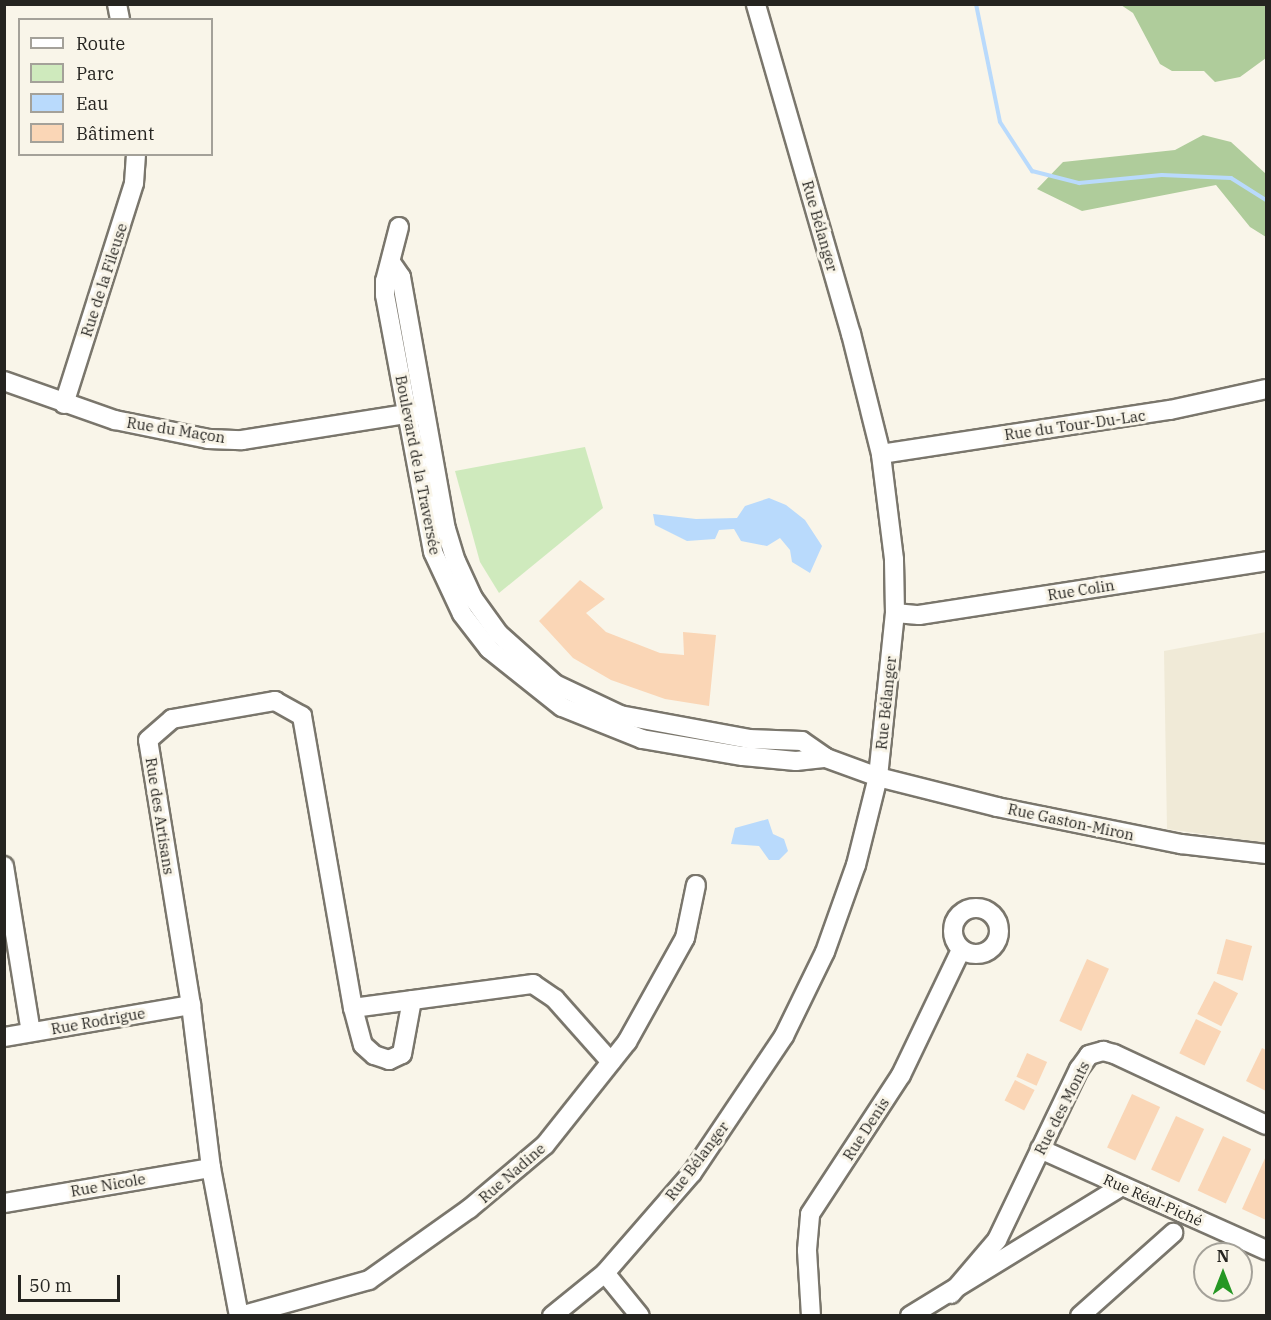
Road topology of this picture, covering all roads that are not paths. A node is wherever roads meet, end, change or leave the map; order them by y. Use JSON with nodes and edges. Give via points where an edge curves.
{"nodes":[{"id":1,"x":756,"y":4,"type":"edge"},
{"id":2,"x":136,"y":156,"type":"edge"},
{"id":3,"x":399,"y":227,"type":"dead end"},
{"id":4,"x":4,"y":381,"type":"edge"},
{"id":5,"x":1266,"y":389,"type":"edge"},
{"id":6,"x":64,"y":404,"type":"junction"},
{"id":7,"x":415,"y":412,"type":"junction"},
{"id":8,"x":881,"y":454,"type":"junction"},
{"id":9,"x":1266,"y":561,"type":"edge"},
{"id":10,"x":895,"y":613,"type":"junction"},
{"id":11,"x":878,"y":777,"type":"junction"},
{"id":12,"x":1266,"y":854,"type":"edge"},
{"id":13,"x":4,"y":866,"type":"edge"},
{"id":14,"x":696,"y":885,"type":"dead end"},
{"id":15,"x":961,"y":950,"type":"dead end"},
{"id":16,"x":412,"y":1000,"type":"junction"},
{"id":17,"x":191,"y":1005,"type":"junction"},
{"id":18,"x":353,"y":1008,"type":"junction"},
{"id":19,"x":31,"y":1032,"type":"junction"},
{"id":20,"x":4,"y":1037,"type":"edge"},
{"id":21,"x":610,"y":1062,"type":"junction"},
{"id":22,"x":1266,"y":1125,"type":"edge"},
{"id":23,"x":1040,"y":1149,"type":"junction"},
{"id":24,"x":211,"y":1168,"type":"junction"},
{"id":25,"x":1122,"y":1186,"type":"junction"},
{"id":26,"x":4,"y":1203,"type":"edge"},
{"id":27,"x":1173,"y":1233,"type":"dead end"},
{"id":28,"x":1266,"y":1250,"type":"edge"},
{"id":29,"x":605,"y":1274,"type":"junction"},
{"id":30,"x":951,"y":1294,"type":"junction"},
{"id":31,"x":239,"y":1316,"type":"edge"},
{"id":32,"x":552,"y":1316,"type":"edge"},
{"id":33,"x":640,"y":1316,"type":"edge"},
{"id":34,"x":812,"y":1316,"type":"edge"},
{"id":35,"x":910,"y":1316,"type":"edge"},
{"id":36,"x":1080,"y":1316,"type":"edge"}],
"edges":[{"from":1,"to":8,"type":"street","name":"Rue Bélanger","via":[[851,334]]},
{"from":2,"to":6,"type":"street","name":"Rue de la Fileuse","via":[[134,183]]},
{"from":3,"to":7,"type":"street","name":"Boulevard de la Traversée","via":[[385,295]]},
{"from":4,"to":6,"type":"street","name":"Rue du Maçon"},
{"from":5,"to":8,"type":"street","name":"Rue du Tour-Du-Lac","via":[[1170,411]]},
{"from":6,"to":7,"type":"street","name":"Rue du Maçon","via":[[115,420],[208,439],[243,440]]},
{"from":7,"to":11,"type":"street","name":"Boulevard de la Traversée","via":[[433,552],[444,579],[462,614],[489,649],[526,681],[562,707],[642,739],[743,756],[796,761],[826,758]]},
{"from":8,"to":10,"type":"street","name":"Rue Bélanger","via":[[894,559]]},
{"from":9,"to":10,"type":"street","name":"Rue Colin","via":[[919,615]]},
{"from":10,"to":11,"type":"street","name":"Rue Bélanger"},
{"from":11,"to":12,"type":"street","name":"Rue Gaston-Miron","via":[[1125,834]]},
{"from":11,"to":29,"type":"street","name":"Rue Bélanger","via":[[856,866],[825,952],[783,1036],[692,1173]]},
{"from":13,"to":19,"type":"street"},
{"from":14,"to":21,"type":"street","name":"Rue Nadine","via":[[686,938],[627,1042]]},
{"from":15,"to":34,"type":"street","name":"Rue Denis","via":[[900,1075],[810,1214],[807,1251]]},
{"from":16,"to":18,"type":"street"},
{"from":16,"to":18,"type":"street","name":"Rue des Artisans","via":[[407,1042],[402,1054],[389,1060],[374,1055],[363,1045]]},
{"from":16,"to":21,"type":"street","via":[[533,984],[555,999]]},
{"from":17,"to":18,"type":"street","name":"Rue des Artisans","via":[[148,740],[172,719],[275,701],[302,716]]},
{"from":17,"to":19,"type":"street","name":"Rue Rodrigue"},
{"from":17,"to":24,"type":"street","name":"Rue des Artisans"},
{"from":19,"to":20,"type":"street","name":"Rue Rodrigue"},
{"from":21,"to":31,"type":"street","name":"Rue Nadine","via":[[545,1145],[469,1209],[369,1280]]},
{"from":22,"to":23,"type":"street","name":"Rue des Monts","via":[[1119,1056],[1099,1051],[1082,1063]]},
{"from":23,"to":25,"type":"street","name":"Rue Réal-Piché"},
{"from":23,"to":30,"type":"street","name":"Rue des Monts","via":[[997,1240]]},
{"from":24,"to":26,"type":"street","name":"Rue Nicole"},
{"from":24,"to":31,"type":"street","name":"Rue des Artisans"},
{"from":25,"to":28,"type":"street","name":"Rue Réal-Piché"},
{"from":25,"to":30,"type":"street","name":"Rue des Monts"},
{"from":27,"to":36,"type":"street"},
{"from":29,"to":32,"type":"street","name":"Rue Bélanger"},
{"from":29,"to":33,"type":"street"},
{"from":30,"to":35,"type":"street","name":"Rue des Monts"}]}
